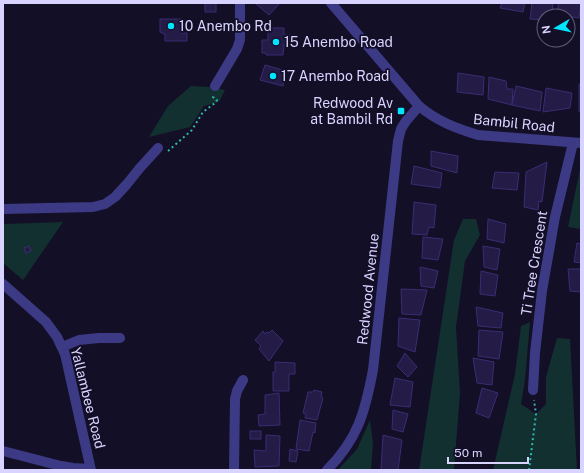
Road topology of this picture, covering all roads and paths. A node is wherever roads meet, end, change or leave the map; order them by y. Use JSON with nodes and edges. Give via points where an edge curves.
{"nodes":[{"id":1,"x":240,"y":3,"type":"edge"},
{"id":2,"x":333,"y":4,"type":"edge"},
{"id":3,"x":215,"y":86,"type":"dead end"},
{"id":4,"x":215,"y":103,"type":"dead end"},
{"id":5,"x":419,"y":106,"type":"junction"},
{"id":6,"x":577,"y":143,"type":"edge"},
{"id":7,"x":158,"y":148,"type":"joint"},
{"id":8,"x":3,"y":208,"type":"edge"},
{"id":9,"x":3,"y":284,"type":"edge"},
{"id":10,"x":120,"y":338,"type":"dead end"},
{"id":11,"x":62,"y":347,"type":"junction"},
{"id":12,"x":243,"y":380,"type":"dead end"},
{"id":13,"x":533,"y":390,"type":"joint"},
{"id":14,"x":3,"y":451,"type":"edge"},
{"id":15,"x":90,"y":469,"type":"edge"},
{"id":16,"x":234,"y":470,"type":"edge"},
{"id":17,"x":327,"y":470,"type":"edge"},
{"id":18,"x":529,"y":470,"type":"edge"}],
"edges":[{"from":1,"to":3,"type":"street","via":[[240,40]]},
{"from":2,"to":5,"type":"street","name":"Bambil Road"},
{"from":4,"to":7,"type":"path","via":[[203,112],[192,130],[165,154]]},
{"from":5,"to":6,"type":"street","name":"Bambil Road","via":[[440,121],[478,135]]},
{"from":5,"to":17,"type":"street","name":"Redwood Avenue","via":[[401,129],[398,142],[368,396],[353,437]]},
{"from":6,"to":13,"type":"street","name":"Ti Tree Crescent","via":[[555,217],[547,261],[535,353]]},
{"from":7,"to":8,"type":"street","via":[[115,197],[105,204],[93,207]]},
{"from":9,"to":11,"type":"street","name":"Yallambee Road","via":[[46,322]]},
{"from":10,"to":11,"type":"street","via":[[79,340]]},
{"from":11,"to":15,"type":"street","name":"Yallambee Road"},
{"from":12,"to":16,"type":"street","via":[[234,404]]},
{"from":13,"to":18,"type":"path","via":[[536,414]]},
{"from":14,"to":15,"type":"street","via":[[61,466]]}]}
